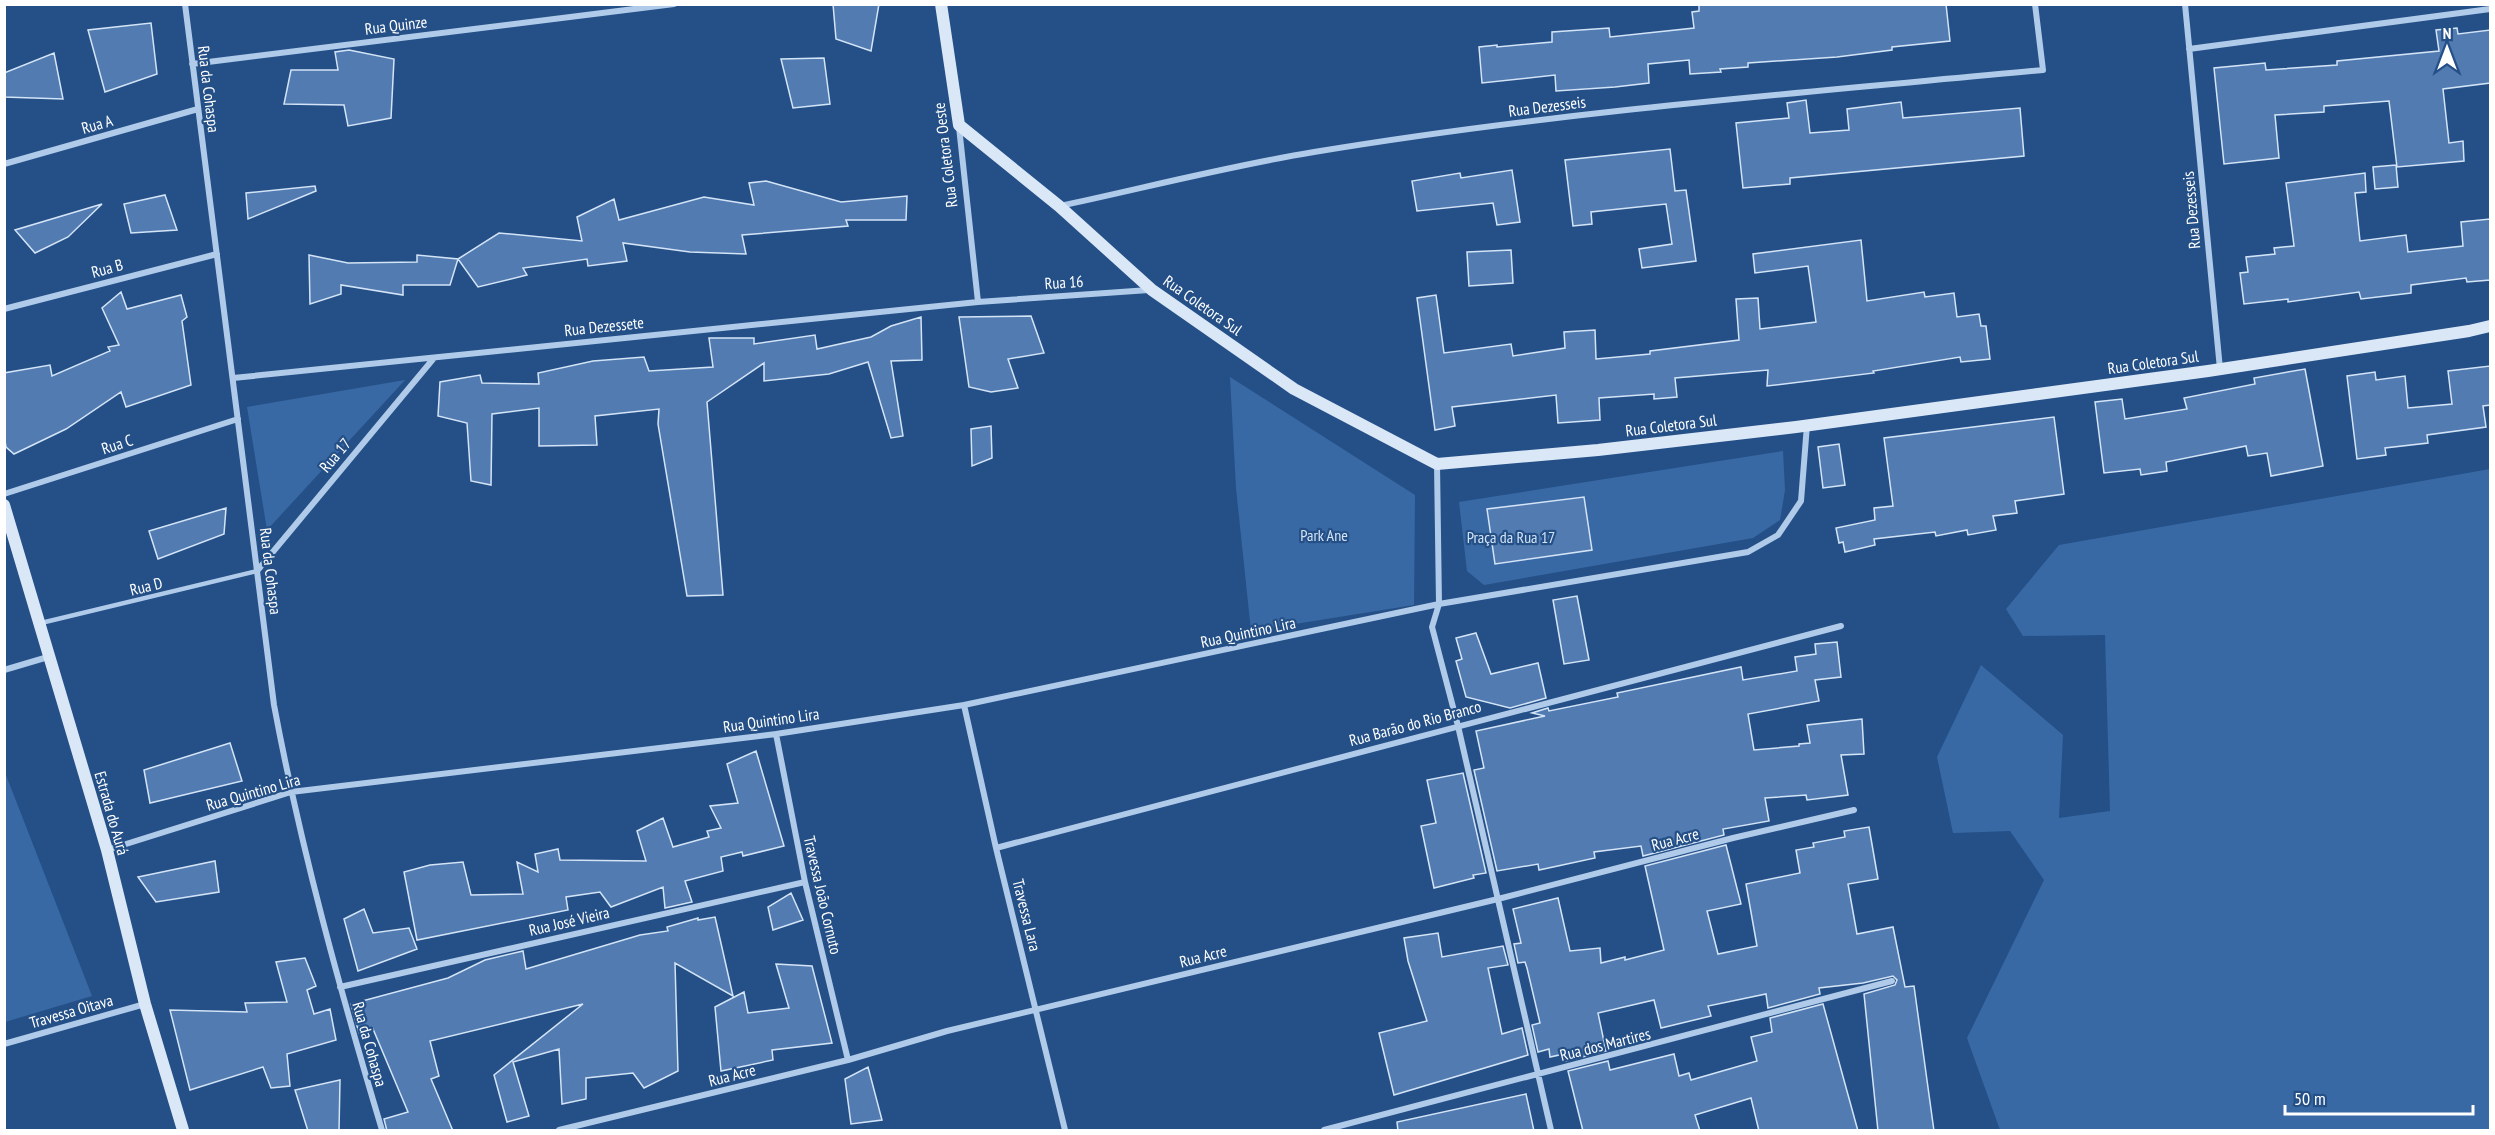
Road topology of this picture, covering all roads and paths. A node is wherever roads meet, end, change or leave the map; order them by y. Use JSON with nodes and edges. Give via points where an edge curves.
{"nodes":[{"id":1,"x":185,"y":4,"type":"edge"},
{"id":2,"x":674,"y":4,"type":"edge"},
{"id":3,"x":941,"y":4,"type":"edge"},
{"id":4,"x":2035,"y":4,"type":"edge"},
{"id":5,"x":2185,"y":4,"type":"edge"},
{"id":6,"x":2490,"y":9,"type":"edge"},
{"id":7,"x":2189,"y":49,"type":"junction"},
{"id":8,"x":192,"y":64,"type":"junction"},
{"id":9,"x":198,"y":109,"type":"junction"},
{"id":10,"x":959,"y":125,"type":"junction"},
{"id":11,"x":4,"y":164,"type":"edge"},
{"id":12,"x":1059,"y":206,"type":"junction"},
{"id":13,"x":216,"y":254,"type":"junction"},
{"id":14,"x":1152,"y":290,"type":"junction"},
{"id":15,"x":978,"y":302,"type":"junction"},
{"id":16,"x":4,"y":309,"type":"edge"},
{"id":17,"x":2490,"y":326,"type":"edge"},
{"id":18,"x":435,"y":357,"type":"junction"},
{"id":19,"x":2220,"y":369,"type":"junction"},
{"id":20,"x":233,"y":378,"type":"junction"},
{"id":21,"x":238,"y":419,"type":"junction"},
{"id":22,"x":1807,"y":425,"type":"junction"},
{"id":23,"x":1437,"y":464,"type":"junction"},
{"id":24,"x":4,"y":494,"type":"edge"},
{"id":25,"x":4,"y":505,"type":"edge"},
{"id":26,"x":257,"y":571,"type":"junction"},
{"id":27,"x":1439,"y":604,"type":"junction"},
{"id":28,"x":41,"y":624,"type":"junction"},
{"id":29,"x":1841,"y":626,"type":"dead end"},
{"id":30,"x":48,"y":657,"type":"junction"},
{"id":31,"x":4,"y":670,"type":"edge"},
{"id":32,"x":964,"y":705,"type":"junction"},
{"id":33,"x":1458,"y":726,"type":"junction"},
{"id":34,"x":776,"y":734,"type":"junction"},
{"id":35,"x":291,"y":792,"type":"junction"},
{"id":36,"x":1854,"y":810,"type":"dead end"},
{"id":37,"x":996,"y":848,"type":"junction"},
{"id":38,"x":107,"y":850,"type":"junction"},
{"id":39,"x":805,"y":882,"type":"junction"},
{"id":40,"x":1498,"y":899,"type":"junction"},
{"id":41,"x":1892,"y":981,"type":"dead end"},
{"id":42,"x":340,"y":987,"type":"junction"},
{"id":43,"x":145,"y":1004,"type":"junction"},
{"id":44,"x":1038,"y":1010,"type":"junction"},
{"id":45,"x":4,"y":1044,"type":"edge"},
{"id":46,"x":848,"y":1060,"type":"junction"},
{"id":47,"x":1539,"y":1074,"type":"junction"},
{"id":48,"x":183,"y":1131,"type":"edge"},
{"id":49,"x":382,"y":1131,"type":"edge"},
{"id":50,"x":559,"y":1131,"type":"edge"},
{"id":51,"x":1065,"y":1131,"type":"edge"},
{"id":52,"x":1323,"y":1131,"type":"edge"},
{"id":53,"x":1551,"y":1131,"type":"edge"}],
"edges":[{"from":1,"to":8,"type":"street","name":"Rua da Cohaspa"},
{"from":2,"to":8,"type":"street","name":"Rua Quinze"},
{"from":3,"to":10,"type":"street","name":"Rua Coletora Oeste"},
{"from":4,"to":12,"type":"street","name":"Rua Dezesseis","via":[[2043,70],[1664,105],[1461,131],[1312,152]]},
{"from":5,"to":7,"type":"street","name":"Rua Dezesseis"},
{"from":6,"to":7,"type":"street"},
{"from":7,"to":19,"type":"street","name":"Rua Dezesseis"},
{"from":8,"to":9,"type":"street","name":"Rua da Cohaspa"},
{"from":9,"to":11,"type":"street","name":"Rua A"},
{"from":9,"to":13,"type":"street","name":"Rua da Cohaspa"},
{"from":10,"to":12,"type":"street","name":"Rua Coletora Sul"},
{"from":10,"to":15,"type":"street","name":"Rua Coletora Oeste"},
{"from":12,"to":14,"type":"street","name":"Rua Coletora Sul"},
{"from":13,"to":16,"type":"street","name":"Rua B"},
{"from":13,"to":20,"type":"street","name":"Rua da Cohaspa"},
{"from":14,"to":15,"type":"street","name":"Rua 16"},
{"from":14,"to":23,"type":"street","name":"Rua Coletora Sul","via":[[1294,389]]},
{"from":15,"to":18,"type":"street","name":"Rua Dezessete"},
{"from":17,"to":19,"type":"street","name":"Rua Coletora Sul"},
{"from":18,"to":20,"type":"street","name":"Rua Dezessete"},
{"from":18,"to":26,"type":"street","name":"Rua 17"},
{"from":19,"to":22,"type":"street","name":"Rua Coletora Sul"},
{"from":20,"to":21,"type":"street","name":"Rua da Cohaspa"},
{"from":21,"to":24,"type":"street","name":"Rua C"},
{"from":21,"to":26,"type":"street","name":"Rua da Cohaspa"},
{"from":22,"to":23,"type":"street","name":"Rua Coletora Sul"},
{"from":22,"to":27,"type":"street","name":"Rua Quintino Lira","via":[[1801,501],[1778,535],[1748,552]]},
{"from":23,"to":27,"type":"street"},
{"from":25,"to":28,"type":"street","name":"Estrada do Aurá"},
{"from":26,"to":28,"type":"lane","name":"Rua D"},
{"from":26,"to":35,"type":"street","name":"Rua da Cohaspa","via":[[274,705]]},
{"from":27,"to":32,"type":"street","name":"Rua Quintino Lira"},
{"from":27,"to":33,"type":"street","via":[[1431,627]]},
{"from":28,"to":30,"type":"street","name":"Estrada do Aurá"},
{"from":29,"to":33,"type":"street","name":"Rua Barão do Rio Branco"},
{"from":30,"to":31,"type":"street"},
{"from":30,"to":38,"type":"street","name":"Estrada do Aurá"},
{"from":32,"to":34,"type":"street","name":"Rua Quintino Lira"},
{"from":32,"to":37,"type":"street","name":"Travessa Lara"},
{"from":33,"to":37,"type":"street","name":"Rua Barão do Rio Branco"},
{"from":33,"to":40,"type":"street"},
{"from":34,"to":35,"type":"street","name":"Rua Quintino Lira"},
{"from":34,"to":39,"type":"street","name":"Travessa João Cornuto"},
{"from":35,"to":38,"type":"street","name":"Rua Quintino Lira"},
{"from":35,"to":42,"type":"street","name":"Rua da Cohaspa"},
{"from":36,"to":40,"type":"street","name":"Rua Acre"},
{"from":37,"to":44,"type":"street","name":"Travessa Lara"},
{"from":38,"to":43,"type":"street","name":"Estrada do Aurá"},
{"from":39,"to":42,"type":"street","name":"Rua José Vieira"},
{"from":39,"to":46,"type":"street","name":"Travessa João Cornuto"},
{"from":40,"to":44,"type":"street","name":"Rua Acre"},
{"from":40,"to":47,"type":"street"},
{"from":41,"to":47,"type":"street","name":"Rua dos Martires"},
{"from":42,"to":49,"type":"street","name":"Rua da Cohaspa"},
{"from":43,"to":45,"type":"street","name":"Travessa Oitava"},
{"from":43,"to":48,"type":"street","name":"Estrada do Aurá"},
{"from":44,"to":46,"type":"street","name":"Rua Acre"},
{"from":44,"to":51,"type":"street","name":"Travessa Lara"},
{"from":46,"to":50,"type":"street","name":"Rua Acre"},
{"from":47,"to":52,"type":"street","name":"Rua dos Martires"},
{"from":47,"to":53,"type":"street"}]}
